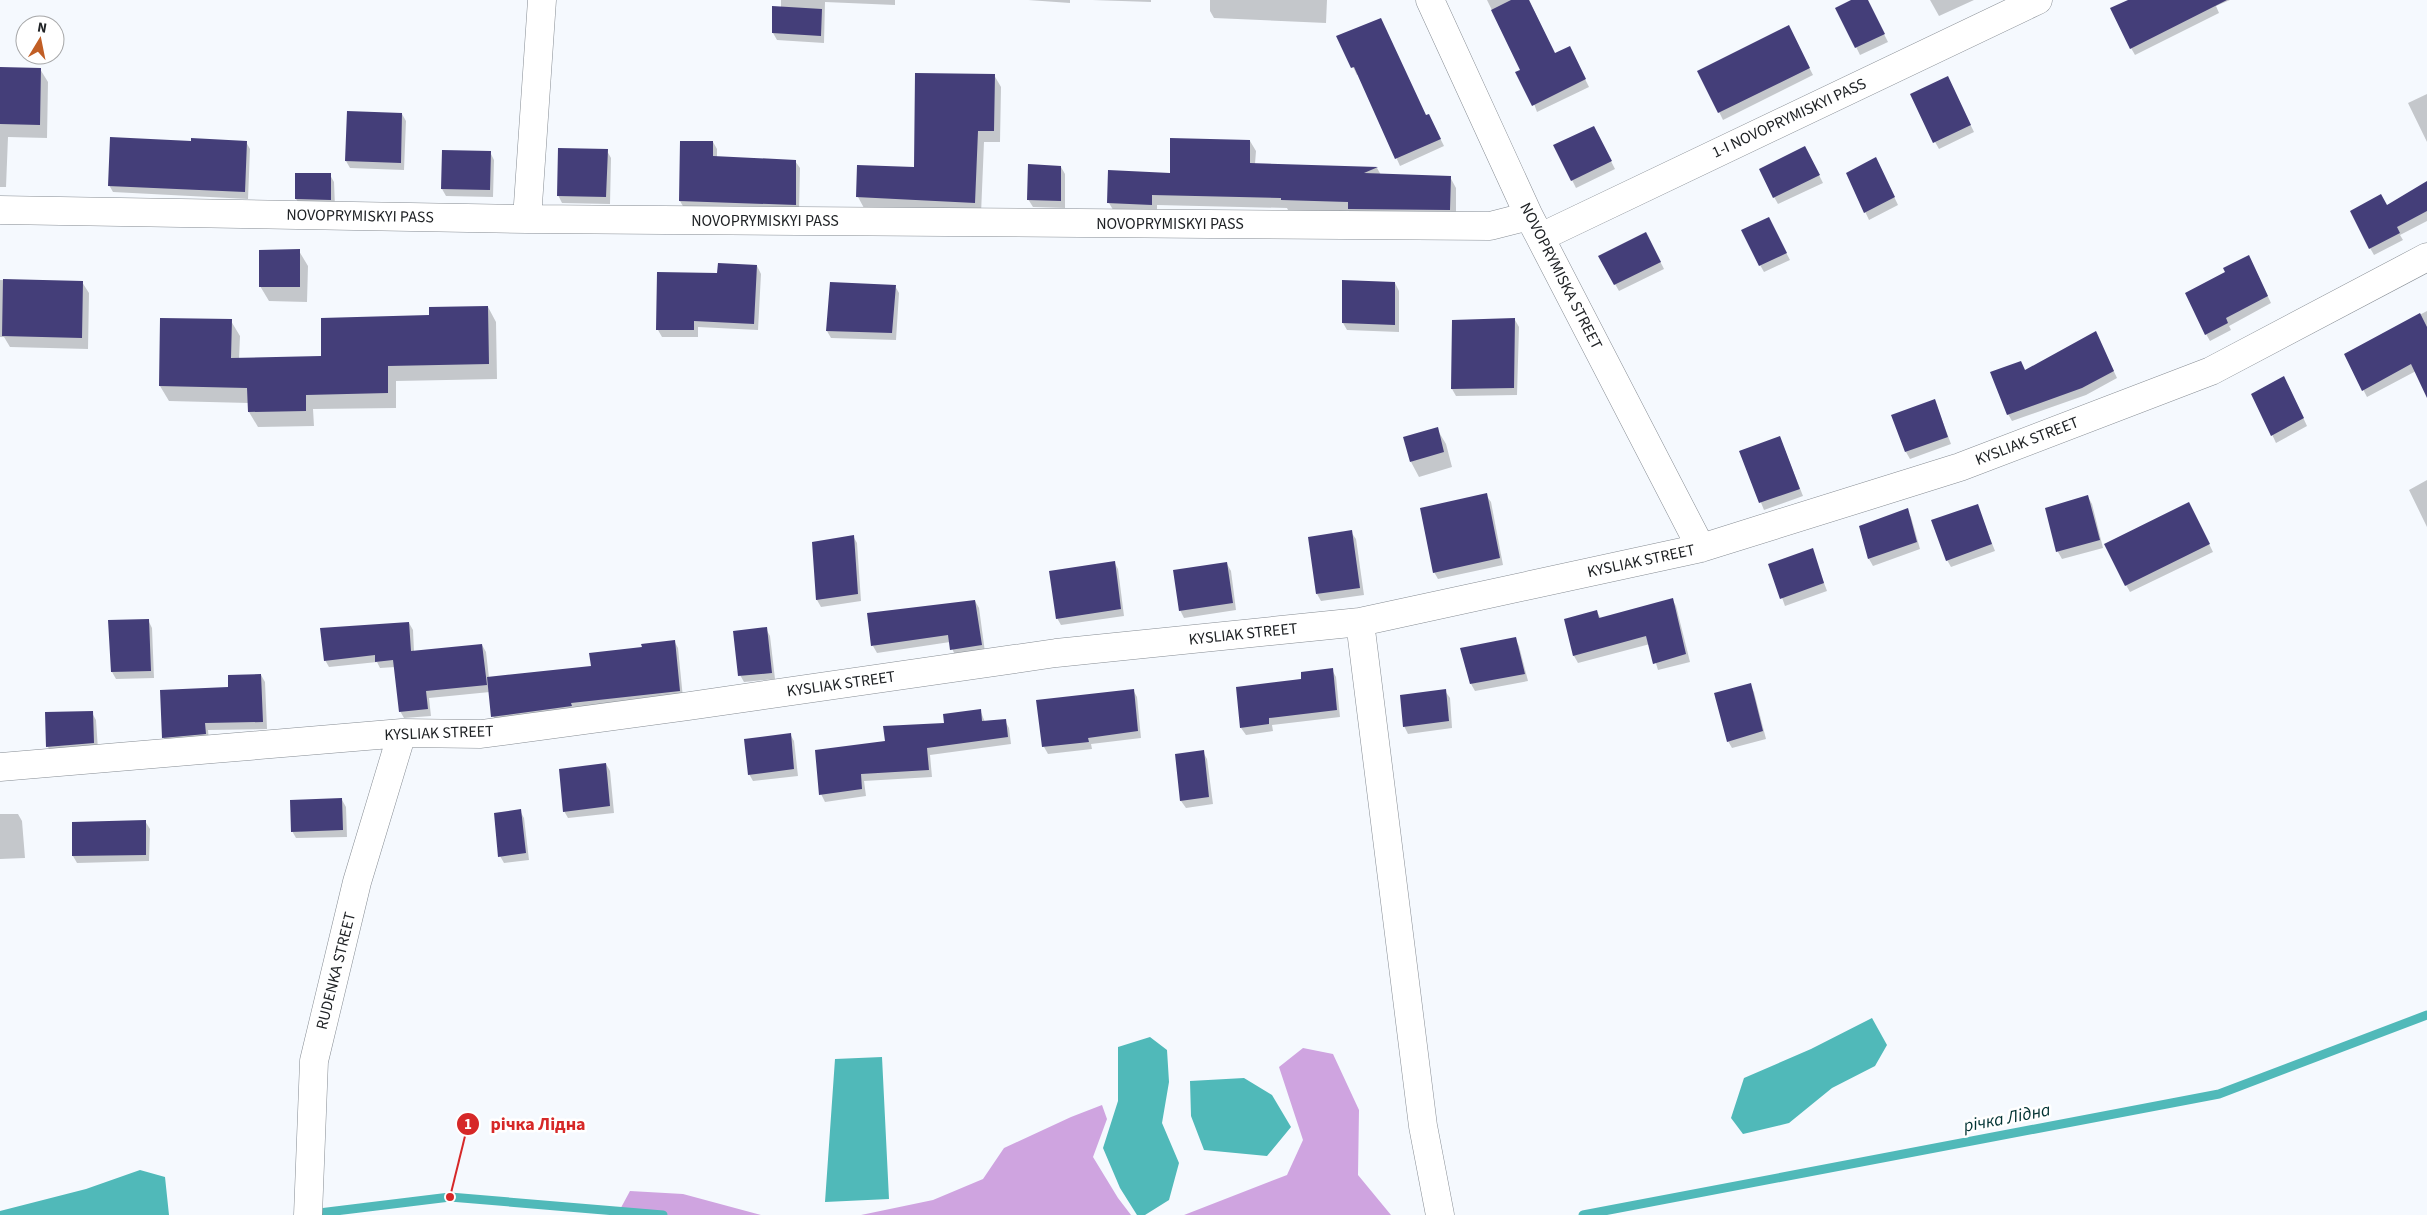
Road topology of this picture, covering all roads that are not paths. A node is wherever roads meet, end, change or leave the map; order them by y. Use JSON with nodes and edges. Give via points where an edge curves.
{"nodes":[{"id":1,"x":542,"y":0,"type":"edge"},
{"id":2,"x":1430,"y":0,"type":"edge"},
{"id":3,"x":2038,"y":0,"type":"edge"},
{"id":4,"x":0,"y":210,"type":"edge"},
{"id":5,"x":527,"y":219,"type":"junction"},
{"id":6,"x":1535,"y":227,"type":"junction"},
{"id":7,"x":2427,"y":257,"type":"edge"},
{"id":8,"x":1701,"y":548,"type":"junction"},
{"id":9,"x":1360,"y":622,"type":"junction"},
{"id":10,"x":402,"y":733,"type":"junction"},
{"id":11,"x":0,"y":768,"type":"edge"},
{"id":12,"x":308,"y":1215,"type":"edge"},
{"id":13,"x":1440,"y":1215,"type":"edge"}],
"edges":[{"from":1,"to":5,"type":"street"},
{"from":2,"to":6,"type":"street","name":"NOVOPRYMISKA STREET"},
{"from":3,"to":6,"type":"street","name":"1-I NOVOPRYMISKYI PASS"},
{"from":4,"to":5,"type":"street","name":"NOVOPRYMISKYI PASS"},
{"from":5,"to":6,"type":"street","name":"NOVOPRYMISKYI PASS"},
{"from":6,"to":8,"type":"street","name":"NOVOPRYMISKA STREET"},
{"from":7,"to":8,"type":"street","name":"KYSLIAK STREET","via":[[2211,372],[1960,467]]},
{"from":8,"to":9,"type":"street","name":"KYSLIAK STREET"},
{"from":9,"to":10,"type":"street","name":"KYSLIAK STREET","via":[[1056,653],[481,734]]},
{"from":9,"to":13,"type":"street","via":[[1423,1126]]},
{"from":10,"to":11,"type":"street","name":"KYSLIAK STREET"},
{"from":10,"to":12,"type":"street","name":"RUDENKA STREET","via":[[357,882],[314,1061]]}]}
